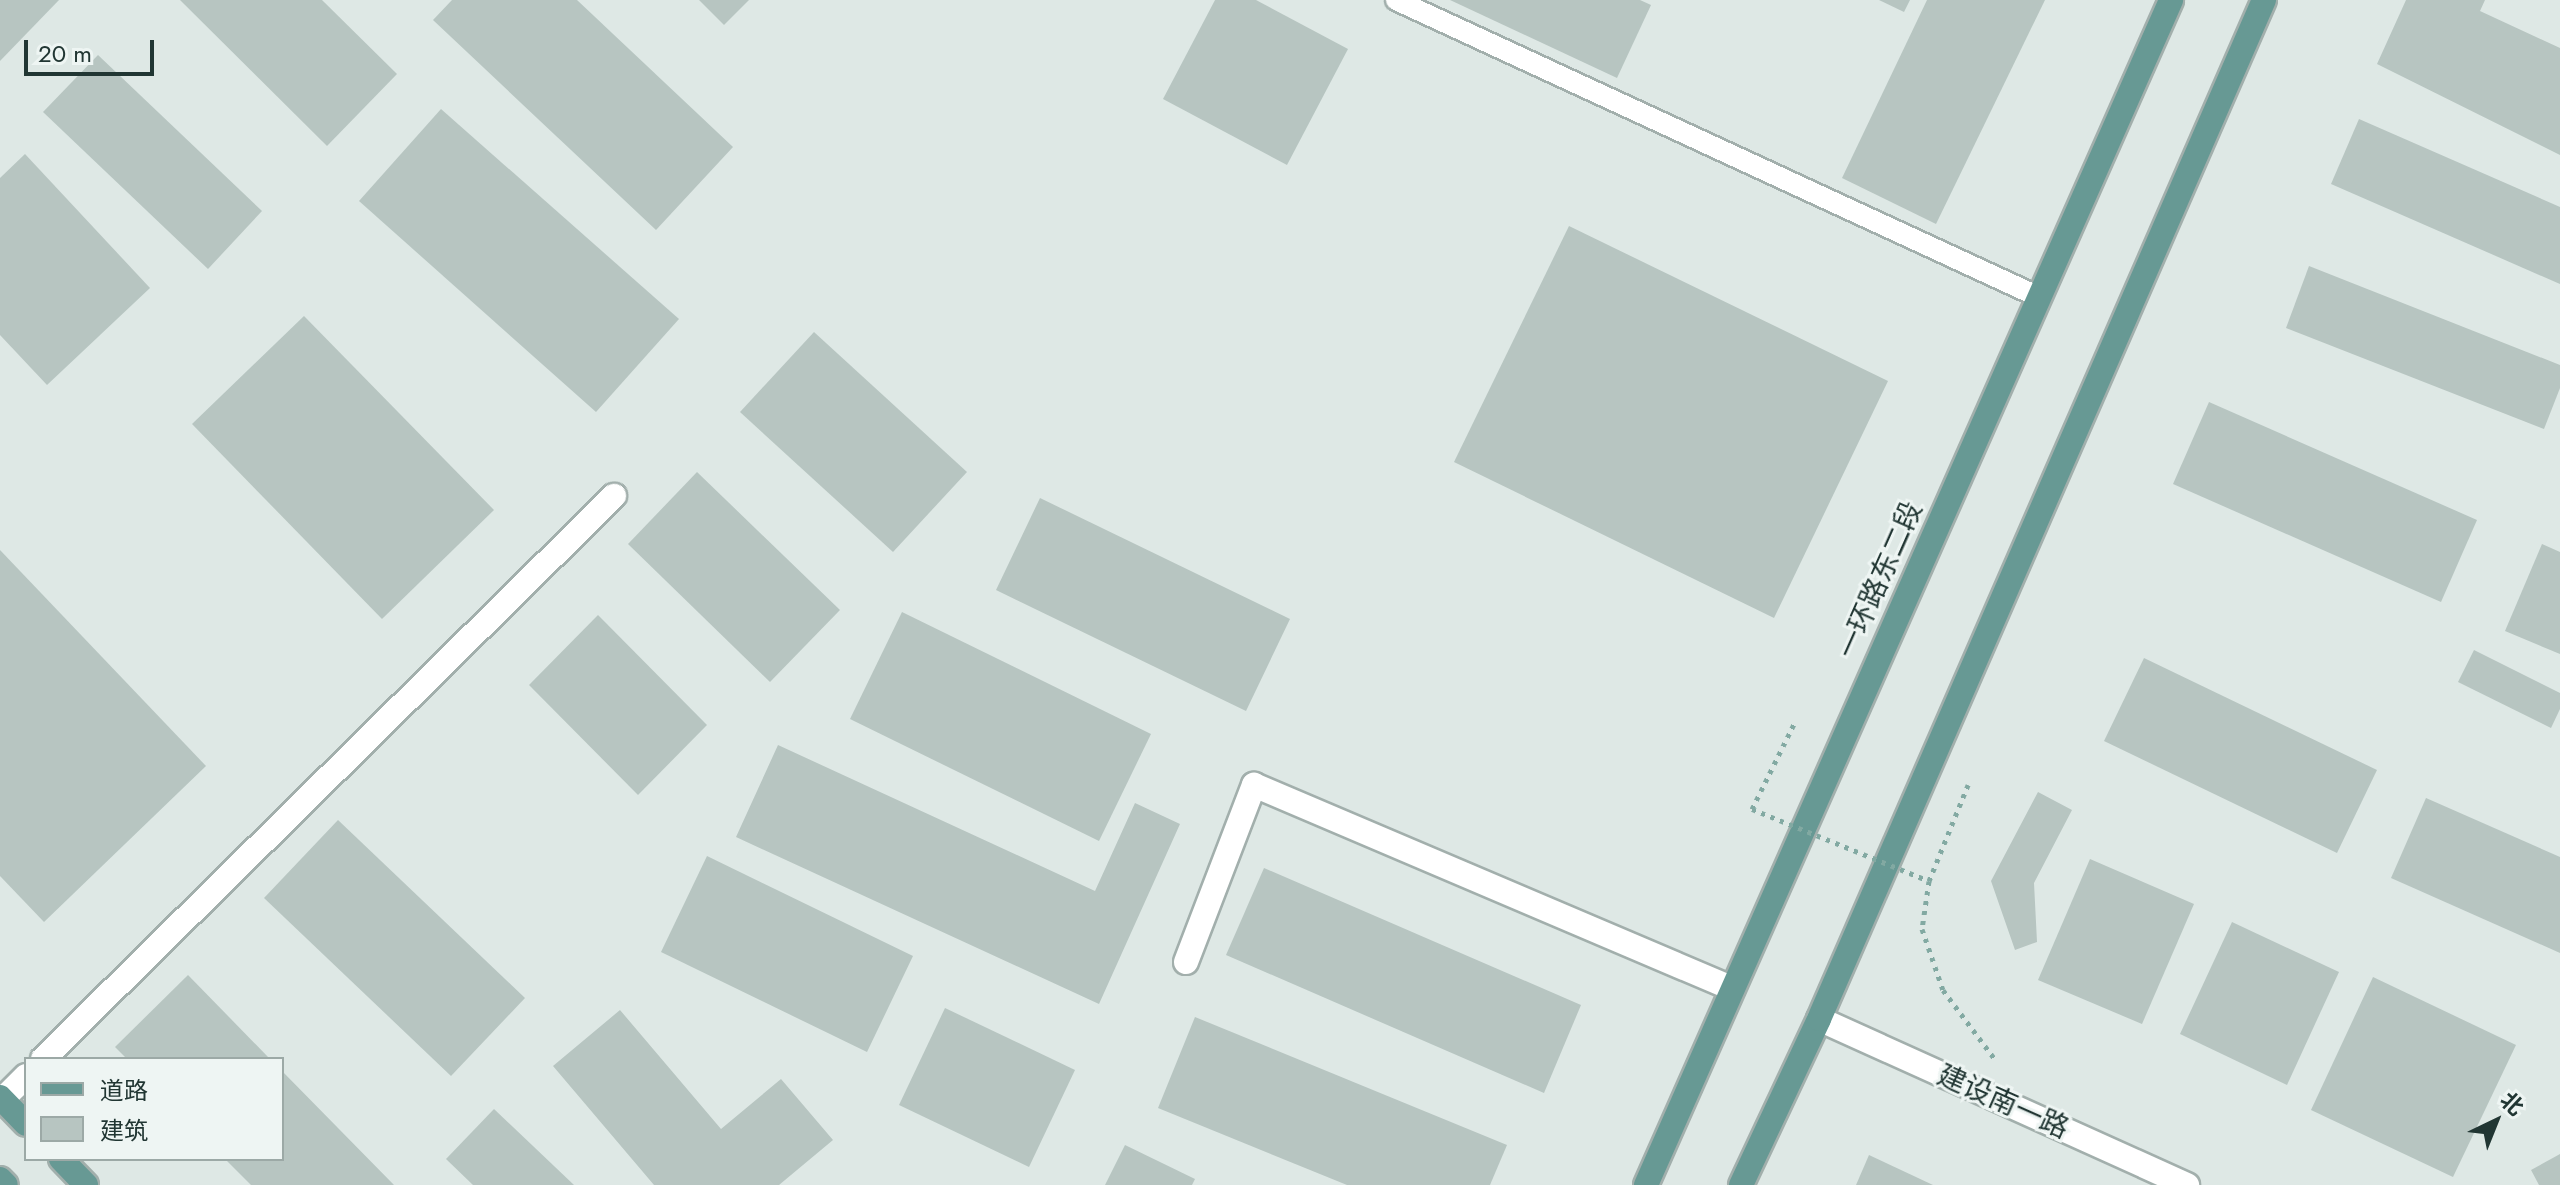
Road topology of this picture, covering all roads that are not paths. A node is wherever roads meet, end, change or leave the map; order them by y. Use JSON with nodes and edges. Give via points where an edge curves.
{"nodes":[{"id":1,"x":1396,"y":0,"type":"edge"},
{"id":2,"x":2171,"y":0,"type":"edge"},
{"id":3,"x":2264,"y":0,"type":"edge"},
{"id":4,"x":2039,"y":297,"type":"junction"},
{"id":5,"x":614,"y":496,"type":"dead end"},
{"id":6,"x":1186,"y":962,"type":"dead end"},
{"id":7,"x":1731,"y":988,"type":"junction"},
{"id":8,"x":1819,"y":1019,"type":"junction"},
{"id":9,"x":45,"y":1057,"type":"edge"},
{"id":10,"x":24,"y":1078,"type":"edge"},
{"id":11,"x":1,"y":1098,"type":"edge"},
{"id":12,"x":24,"y":1122,"type":"edge"},
{"id":13,"x":63,"y":1161,"type":"edge"},
{"id":14,"x":0,"y":1179,"type":"edge"},
{"id":15,"x":6,"y":1185,"type":"edge"},
{"id":16,"x":86,"y":1185,"type":"edge"},
{"id":17,"x":1646,"y":1185,"type":"edge"},
{"id":18,"x":1741,"y":1185,"type":"edge"},
{"id":19,"x":2187,"y":1185,"type":"edge"}],
"edges":[{"from":1,"to":4,"type":"lane"},
{"from":2,"to":4,"type":"main road","name":"一环路东二段"},
{"from":3,"to":8,"type":"main road"},
{"from":4,"to":7,"type":"main road","name":"一环路东二段"},
{"from":5,"to":9,"type":"street"},
{"from":6,"to":7,"type":"street","via":[[1254,785]]},
{"from":7,"to":17,"type":"main road","name":"一环路东二段"},
{"from":8,"to":18,"type":"main road"},
{"from":8,"to":19,"type":"street","name":"建设南一路"},
{"from":10,"to":11,"type":"street"},
{"from":11,"to":12,"type":"main road"},
{"from":13,"to":16,"type":"main road"},
{"from":14,"to":15,"type":"main road"}]}
